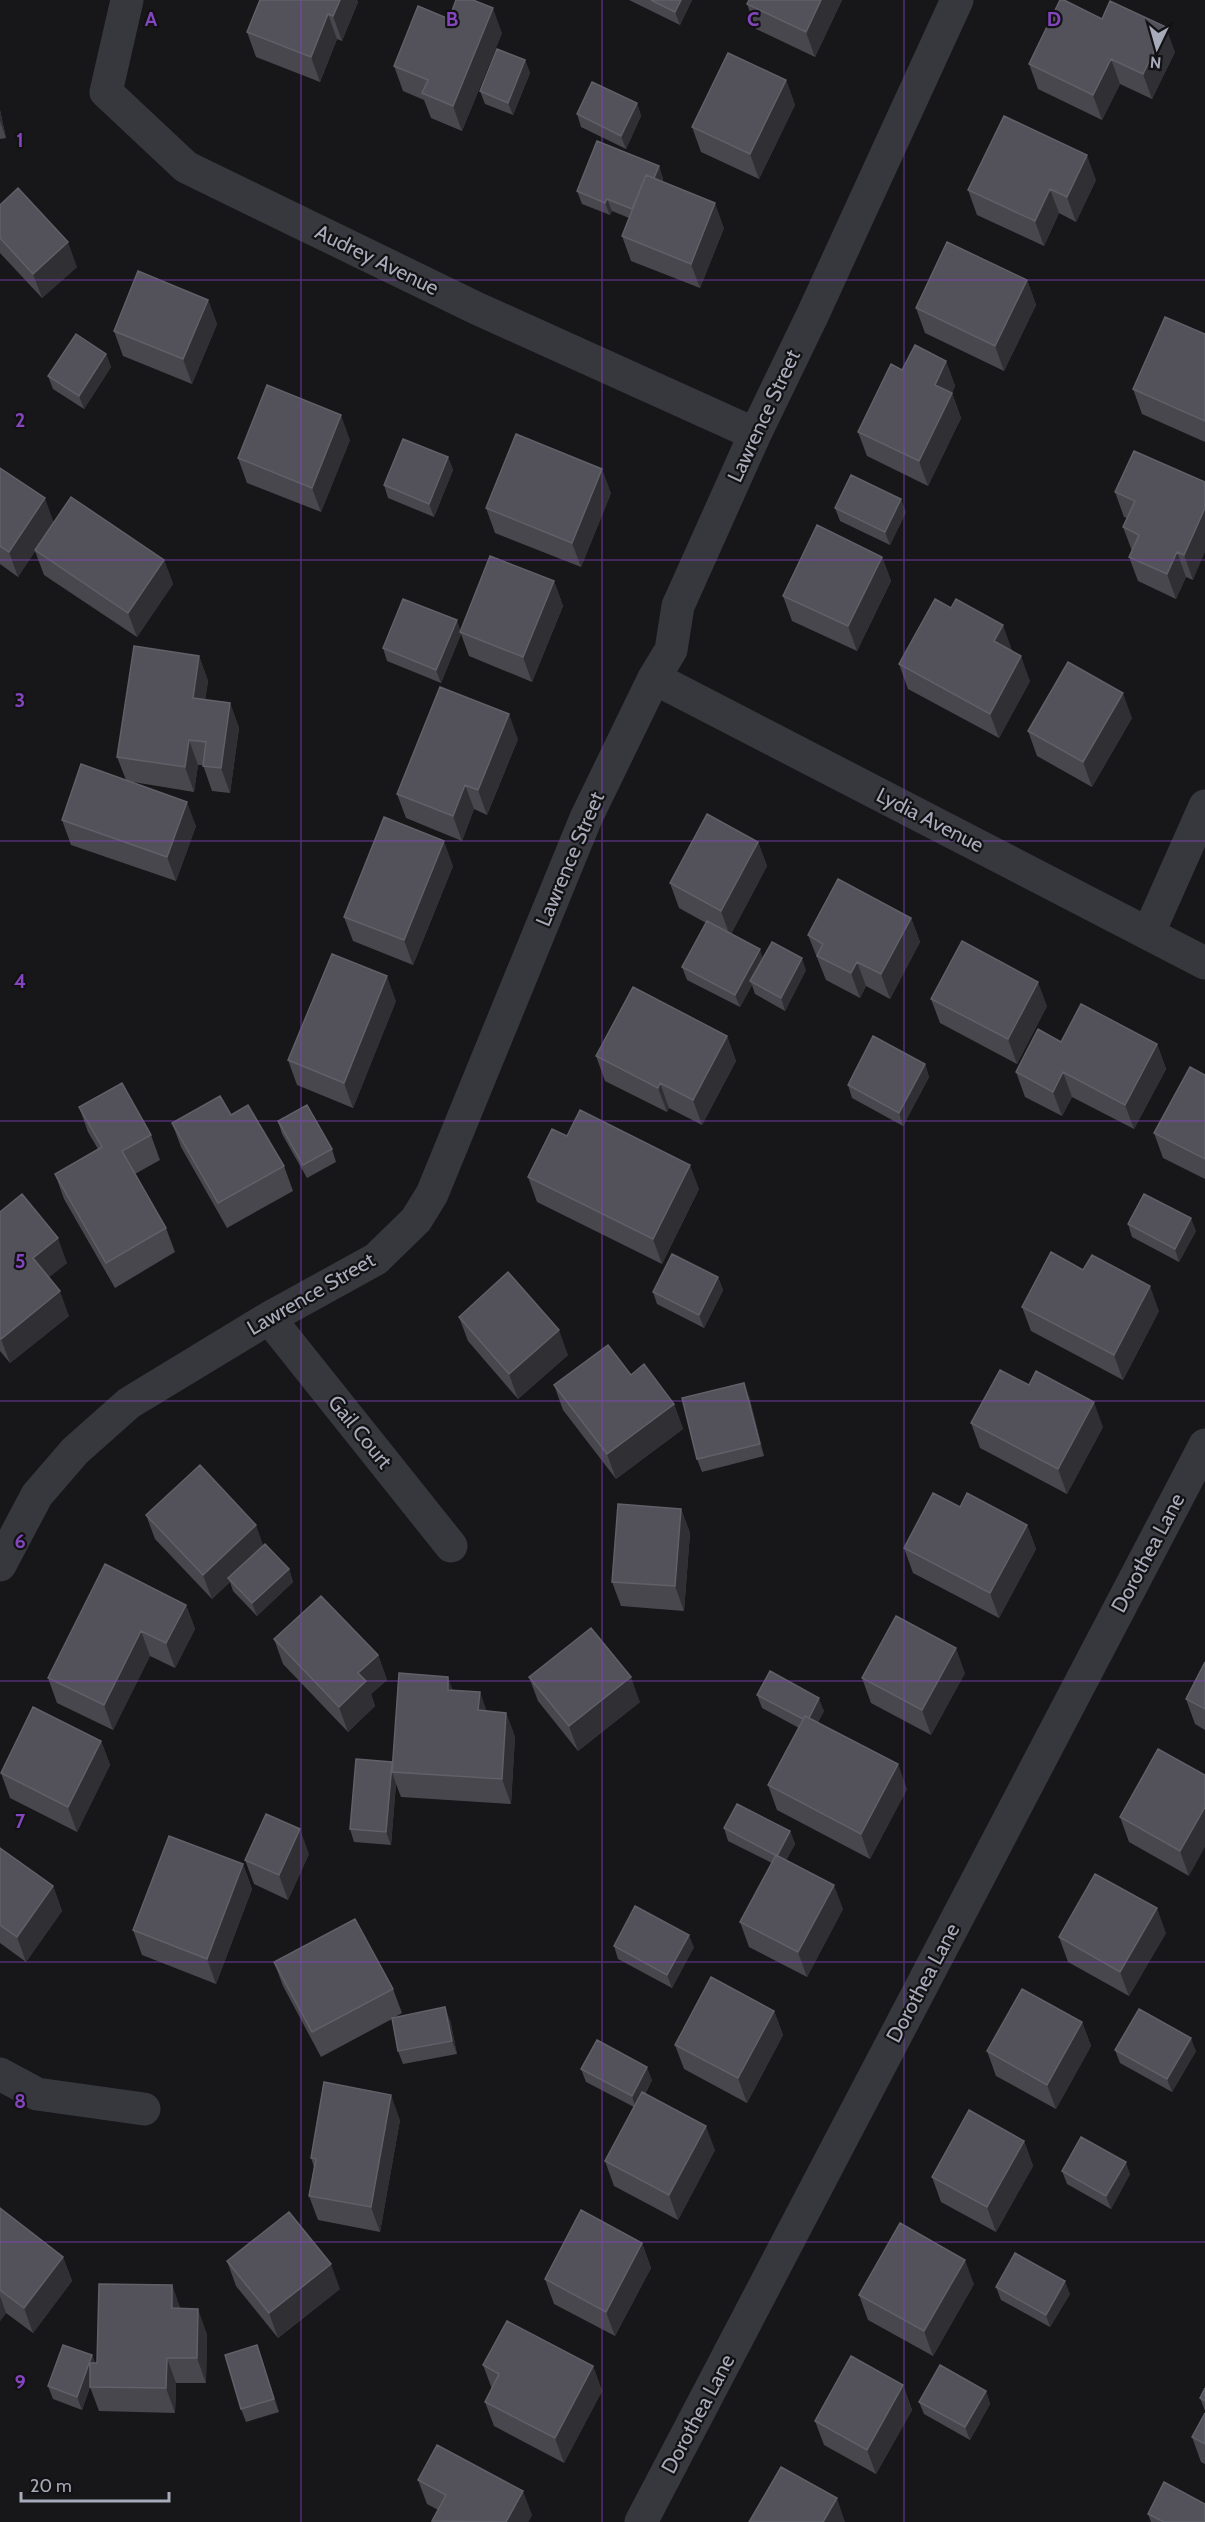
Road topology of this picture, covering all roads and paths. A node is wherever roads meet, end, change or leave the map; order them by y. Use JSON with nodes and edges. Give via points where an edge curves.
{"nodes":[{"id":1,"x":127,"y":0,"type":"edge"},
{"id":2,"x":957,"y":0,"type":"edge"},
{"id":3,"x":755,"y":434,"type":"junction"},
{"id":4,"x":654,"y":678,"type":"junction"},
{"id":5,"x":1205,"y":806,"type":"edge"},
{"id":6,"x":1149,"y":932,"type":"junction"},
{"id":7,"x":1205,"y":963,"type":"edge"},
{"id":8,"x":269,"y":1317,"type":"junction"},
{"id":9,"x":1205,"y":1445,"type":"edge"},
{"id":10,"x":451,"y":1546,"type":"dead end"},
{"id":11,"x":0,"y":1565,"type":"edge"},
{"id":12,"x":0,"y":2074,"type":"edge"},
{"id":13,"x":144,"y":2109,"type":"dead end"},
{"id":14,"x":641,"y":2522,"type":"edge"}],
"edges":[{"from":1,"to":3,"type":"street","name":"Audrey Avenue","via":[[106,92],[186,167],[476,308]]},
{"from":2,"to":3,"type":"street","name":"Lawrence Street"},
{"from":3,"to":4,"type":"street","name":"Lawrence Street","via":[[678,606],[671,650]]},
{"from":4,"to":6,"type":"street","name":"Lydia Avenue"},
{"from":4,"to":8,"type":"street","name":"Lawrence Street","via":[[586,818],[432,1194],[416,1220],[376,1259]]},
{"from":5,"to":6,"type":"street"},
{"from":6,"to":7,"type":"street","name":"Lydia Avenue"},
{"from":8,"to":10,"type":"street","name":"Gail Court"},
{"from":8,"to":11,"type":"street","name":"Lawrence Street","via":[[129,1403],[75,1450],[37,1495]]},
{"from":9,"to":14,"type":"street","name":"Dorothea Lane"},
{"from":12,"to":13,"type":"street","via":[[36,2094]]}]}
